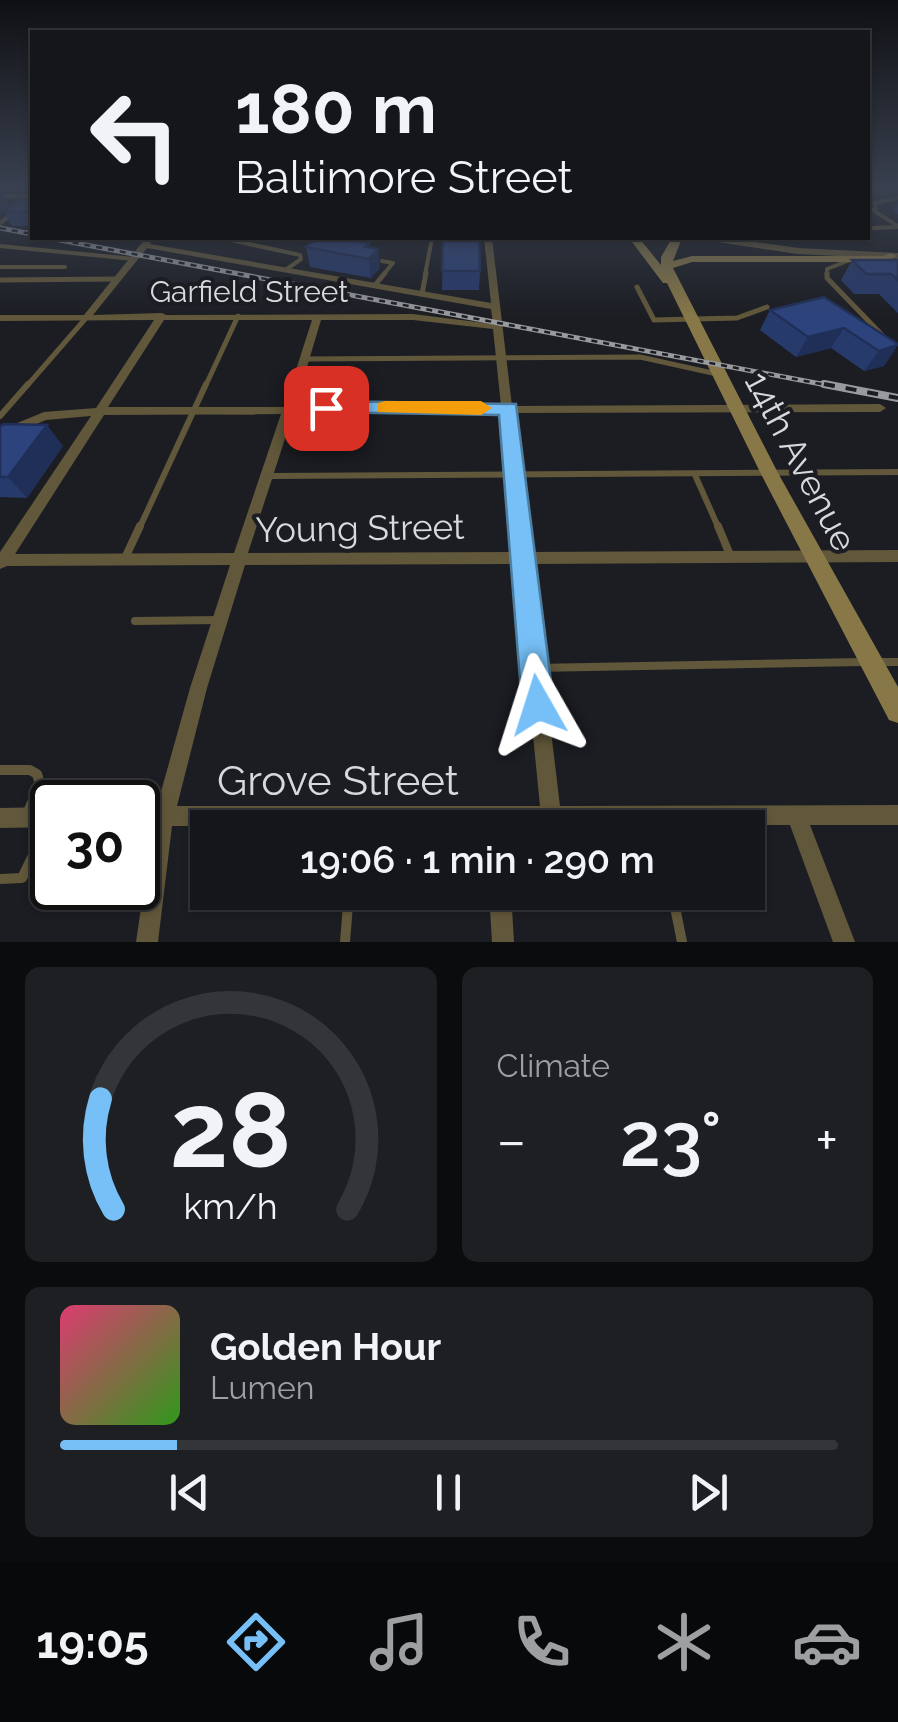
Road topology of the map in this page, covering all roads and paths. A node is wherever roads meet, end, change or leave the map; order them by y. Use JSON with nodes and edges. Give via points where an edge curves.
{"nodes":[{"id":1,"x":230,"y":240,"type":"edge"},
{"id":2,"x":432,"y":240,"type":"edge"},
{"id":3,"x":488,"y":240,"type":"edge"},
{"id":4,"x":635,"y":240,"type":"edge"},
{"id":5,"x":677,"y":240,"type":"edge"},
{"id":6,"x":724,"y":240,"type":"edge"},
{"id":7,"x":773,"y":240,"type":"edge"},
{"id":8,"x":148,"y":241,"type":"edge"},
{"id":9,"x":0,"y":246,"type":"edge"},
{"id":10,"x":896,"y":252,"type":"edge"},
{"id":11,"x":134,"y":258,"type":"junction"},
{"id":12,"x":851,"y":259,"type":"junction"},
{"id":13,"x":382,"y":261,"type":"edge"},
{"id":14,"x":65,"y":267,"type":"dead end"},
{"id":15,"x":287,"y":270,"type":"junction"},
{"id":16,"x":2,"y":272,"type":"edge"},
{"id":17,"x":669,"y":274,"type":"junction"},
{"id":18,"x":117,"y":280,"type":"junction"},
{"id":19,"x":375,"y":286,"type":"junction"},
{"id":20,"x":638,"y":287,"type":"dead end"},
{"id":21,"x":422,"y":294,"type":"junction"},
{"id":22,"x":766,"y":306,"type":"dead end"},
{"id":23,"x":496,"y":307,"type":"junction"},
{"id":24,"x":86,"y":316,"type":"junction"},
{"id":25,"x":162,"y":316,"type":"junction"},
{"id":26,"x":238,"y":316,"type":"junction"},
{"id":27,"x":318,"y":316,"type":"junction"},
{"id":28,"x":0,"y":318,"type":"edge"},
{"id":29,"x":15,"y":318,"type":"junction"},
{"id":30,"x":692,"y":321,"type":"junction"},
{"id":31,"x":496,"y":328,"type":"junction"},
{"id":32,"x":0,"y":332,"type":"edge"},
{"id":33,"x":886,"y":340,"type":"edge"},
{"id":34,"x":305,"y":359,"type":"junction"},
{"id":35,"x":502,"y":360,"type":"junction"},
{"id":36,"x":719,"y":374,"type":"junction"},
{"id":37,"x":291,"y":408,"type":"junction"},
{"id":38,"x":509,"y":408,"type":"junction"},
{"id":39,"x":880,"y":408,"type":"dead end"},
{"id":40,"x":195,"y":409,"type":"junction"},
{"id":41,"x":738,"y":409,"type":"junction"},
{"id":42,"x":102,"y":411,"type":"junction"},
{"id":43,"x":0,"y":416,"type":"edge"},
{"id":44,"x":0,"y":435,"type":"edge"},
{"id":45,"x":898,"y":472,"type":"edge"},
{"id":46,"x":770,"y":474,"type":"junction"},
{"id":47,"x":696,"y":475,"type":"junction"},
{"id":48,"x":270,"y":476,"type":"junction"},
{"id":49,"x":515,"y":476,"type":"junction"},
{"id":50,"x":521,"y":555,"type":"junction"},
{"id":51,"x":730,"y":556,"type":"junction"},
{"id":52,"x":898,"y":556,"type":"edge"},
{"id":53,"x":814,"y":557,"type":"junction"},
{"id":54,"x":124,"y":559,"type":"junction"},
{"id":55,"x":239,"y":560,"type":"junction"},
{"id":56,"x":2,"y":562,"type":"edge"},
{"id":57,"x":220,"y":620,"type":"junction"},
{"id":58,"x":136,"y":621,"type":"dead end"},
{"id":59,"x":872,"y":662,"type":"junction"},
{"id":60,"x":898,"y":662,"type":"edge"},
{"id":61,"x":534,"y":668,"type":"junction"},
{"id":62,"x":898,"y":711,"type":"edge"},
{"id":63,"x":0,"y":770,"type":"edge"},
{"id":64,"x":550,"y":810,"type":"edge"},
{"id":65,"x":796,"y":814,"type":"junction"},
{"id":66,"x":898,"y":815,"type":"edge"},
{"id":67,"x":160,"y":816,"type":"edge"},
{"id":68,"x":164,"y":816,"type":"junction"},
{"id":69,"x":765,"y":816,"type":"edge"},
{"id":70,"x":190,"y":817,"type":"edge"},
{"id":71,"x":0,"y":818,"type":"edge"},
{"id":72,"x":25,"y":818,"type":"junction"},
{"id":73,"x":30,"y":818,"type":"edge"},
{"id":74,"x":30,"y":862,"type":"edge"},
{"id":75,"x":0,"y":879,"type":"edge"},
{"id":76,"x":348,"y":910,"type":"edge"},
{"id":77,"x":501,"y":910,"type":"edge"},
{"id":78,"x":676,"y":910,"type":"edge"},
{"id":79,"x":148,"y":942,"type":"edge"},
{"id":80,"x":346,"y":942,"type":"edge"},
{"id":81,"x":504,"y":942,"type":"edge"},
{"id":82,"x":682,"y":942,"type":"edge"},
{"id":83,"x":844,"y":942,"type":"edge"}],
"edges":[{"from":1,"to":15,"type":"lane","via":[[300,255]]},
{"from":2,"to":21,"type":"lane"},
{"from":3,"to":23,"type":"street"},
{"from":4,"to":17,"type":"main road","name":"14th Avenue","via":[[662,276]]},
{"from":5,"to":17,"type":"main road"},
{"from":6,"to":10,"type":"street","via":[[798,251]]},
{"from":7,"to":10,"type":"street"},
{"from":8,"to":11,"type":"street"},
{"from":8,"to":15,"type":"street"},
{"from":9,"to":11,"type":"lane"},
{"from":10,"to":12,"type":"main road"},
{"from":11,"to":18,"type":"street"},
{"from":12,"to":17,"type":"main road","via":[[692,260]]},
{"from":12,"to":33,"type":"lane","via":[[827,269],[828,278]]},
{"from":13,"to":19,"type":"lane","via":[[394,263]]},
{"from":14,"to":16,"type":"lane"},
{"from":15,"to":19,"type":"street"},
{"from":16,"to":18,"type":"lane"},
{"from":17,"to":30,"type":"main road","name":"14th Avenue"},
{"from":18,"to":24,"type":"street"},
{"from":19,"to":21,"type":"street"},
{"from":20,"to":30,"type":"lane","via":[[651,319]]},
{"from":21,"to":23,"type":"street"},
{"from":22,"to":30,"type":"lane","via":[[737,318]]},
{"from":23,"to":31,"type":"street"},
{"from":24,"to":25,"type":"street","name":"Garfield Street"},
{"from":24,"to":29,"type":"street","name":"Garfield Street"},
{"from":24,"to":43,"type":"lane"},
{"from":25,"to":26,"type":"street","name":"Garfield Street"},
{"from":25,"to":42,"type":"street"},
{"from":26,"to":27,"type":"street","name":"Garfield Street"},
{"from":26,"to":40,"type":"lane"},
{"from":27,"to":31,"type":"street","name":"Garfield Street","via":[[413,317]]},
{"from":27,"to":34,"type":"street"},
{"from":28,"to":29,"type":"street","name":"Garfield Street"},
{"from":29,"to":32,"type":"street"},
{"from":30,"to":36,"type":"main road","name":"14th Avenue"},
{"from":31,"to":35,"type":"street"},
{"from":34,"to":35,"type":"lane"},
{"from":34,"to":37,"type":"street"},
{"from":35,"to":36,"type":"lane","via":[[640,357]]},
{"from":35,"to":38,"type":"street"},
{"from":36,"to":41,"type":"main road","name":"14th Avenue"},
{"from":37,"to":38,"type":"street"},
{"from":37,"to":40,"type":"street"},
{"from":37,"to":48,"type":"street"},
{"from":38,"to":41,"type":"street"},
{"from":38,"to":49,"type":"street"},
{"from":39,"to":41,"type":"street"},
{"from":40,"to":42,"type":"street"},
{"from":40,"to":54,"type":"lane"},
{"from":41,"to":46,"type":"main road","name":"14th Avenue"},
{"from":42,"to":44,"type":"street","via":[[44,416]]},
{"from":42,"to":56,"type":"street"},
{"from":45,"to":46,"type":"lane"},
{"from":46,"to":47,"type":"lane"},
{"from":46,"to":53,"type":"main road","name":"14th Avenue"},
{"from":47,"to":49,"type":"lane"},
{"from":47,"to":51,"type":"lane"},
{"from":48,"to":49,"type":"lane"},
{"from":48,"to":55,"type":"street"},
{"from":49,"to":50,"type":"street"},
{"from":50,"to":51,"type":"street","name":"Young Street"},
{"from":50,"to":55,"type":"street","name":"Young Street"},
{"from":50,"to":61,"type":"street"},
{"from":51,"to":53,"type":"street","name":"Young Street"},
{"from":52,"to":53,"type":"street","name":"Young Street"},
{"from":53,"to":59,"type":"main road","name":"14th Avenue"},
{"from":54,"to":55,"type":"street","name":"Young Street"},
{"from":54,"to":56,"type":"street","name":"Young Street"},
{"from":55,"to":57,"type":"street"},
{"from":57,"to":58,"type":"lane"},
{"from":57,"to":68,"type":"street"},
{"from":59,"to":60,"type":"lane"},
{"from":59,"to":61,"type":"lane"},
{"from":59,"to":62,"type":"main road","name":"14th Avenue"},
{"from":61,"to":64,"type":"street"},
{"from":63,"to":72,"type":"lane","via":[[38,774]]},
{"from":65,"to":66,"type":"street","name":"Grove Street"},
{"from":65,"to":69,"type":"street","name":"Grove Street"},
{"from":65,"to":83,"type":"street"},
{"from":67,"to":68,"type":"street","name":"Grove Street"},
{"from":68,"to":70,"type":"street","name":"Grove Street"},
{"from":68,"to":79,"type":"street"},
{"from":71,"to":72,"type":"street"},
{"from":72,"to":73,"type":"street"},
{"from":74,"to":75,"type":"lane","via":[[22,878]]},
{"from":76,"to":80,"type":"lane"},
{"from":77,"to":81,"type":"street"},
{"from":78,"to":82,"type":"lane"}]}
